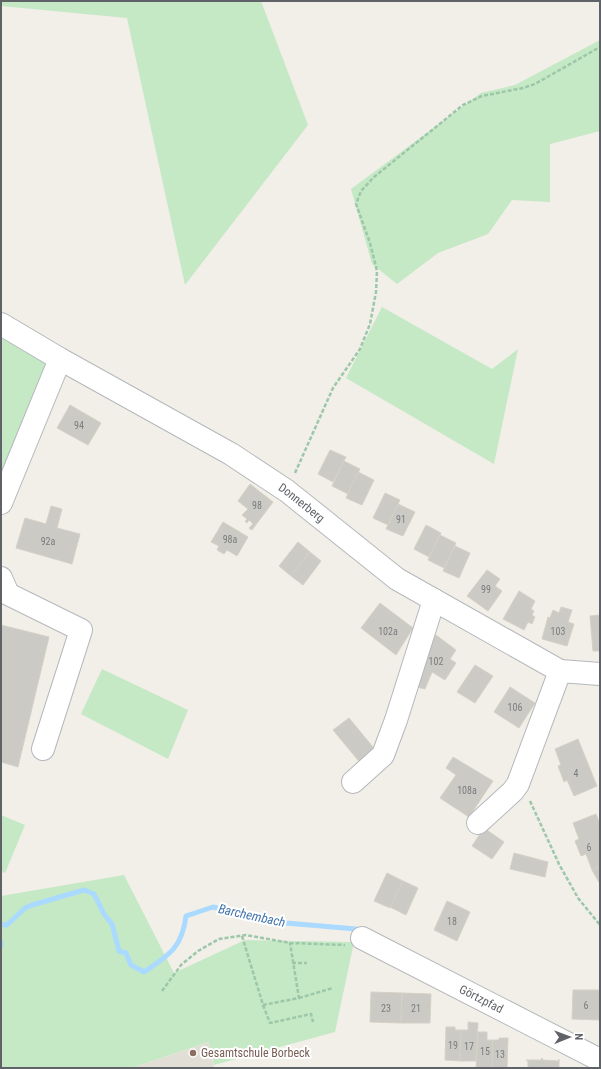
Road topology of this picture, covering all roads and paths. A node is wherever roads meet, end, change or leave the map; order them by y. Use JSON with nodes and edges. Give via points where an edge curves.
{"nodes":[{"id":1,"x":600,"y":47,"type":"edge"},
{"id":2,"x":1,"y":324,"type":"edge"},
{"id":3,"x":60,"y":359,"type":"junction"},
{"id":4,"x":288,"y":491,"type":"junction"},
{"id":5,"x":3,"y":492,"type":"edge"},
{"id":6,"x":1,"y":578,"type":"edge"},
{"id":7,"x":434,"y":600,"type":"junction"},
{"id":8,"x":560,"y":671,"type":"junction"},
{"id":9,"x":600,"y":674,"type":"edge"},
{"id":10,"x":43,"y":749,"type":"dead end"},
{"id":11,"x":352,"y":782,"type":"dead end"},
{"id":12,"x":518,"y":784,"type":"junction"},
{"id":13,"x":478,"y":823,"type":"dead end"},
{"id":14,"x":600,"y":925,"type":"edge"},
{"id":15,"x":242,"y":936,"type":"junction"},
{"id":16,"x":362,"y":938,"type":"joint"},
{"id":17,"x":290,"y":943,"type":"junction"},
{"id":18,"x":292,"y":963,"type":"junction"},
{"id":19,"x":307,"y":963,"type":"dead end"},
{"id":20,"x":333,"y":988,"type":"dead end"},
{"id":21,"x":162,"y":991,"type":"dead end"},
{"id":22,"x":299,"y":998,"type":"junction"},
{"id":23,"x":263,"y":1005,"type":"junction"},
{"id":24,"x":312,"y":1022,"type":"dead end"},
{"id":25,"x":600,"y":1060,"type":"edge"}],
"edges":[{"from":1,"to":4,"type":"path","via":[[535,84],[482,96],[463,105],[374,177],[361,191],[356,204],[370,243],[376,271],[376,292],[370,324],[360,349],[333,388]]},
{"from":2,"to":3,"type":"street","name":"Donnerberg"},
{"from":3,"to":4,"type":"street","name":"Donnerberg","via":[[231,454]]},
{"from":3,"to":5,"type":"street"},
{"from":4,"to":7,"type":"street","name":"Donnerberg","via":[[397,579]]},
{"from":6,"to":10,"type":"street","via":[[8,594],[81,630]]},
{"from":7,"to":8,"type":"street","name":"Donnerberg"},
{"from":7,"to":11,"type":"street","via":[[383,755]]},
{"from":8,"to":9,"type":"street","name":"Donnerberg"},
{"from":8,"to":12,"type":"street"},
{"from":12,"to":13,"type":"street"},
{"from":12,"to":14,"type":"path","via":[[529,799],[558,864],[578,898]]},
{"from":15,"to":17,"type":"path"},
{"from":15,"to":21,"type":"path","via":[[219,939],[198,951],[181,965]]},
{"from":15,"to":23,"type":"path"},
{"from":16,"to":17,"type":"path","via":[[356,945]]},
{"from":16,"to":25,"type":"street","name":"Görtzpfad"},
{"from":17,"to":18,"type":"path"},
{"from":18,"to":19,"type":"path"},
{"from":18,"to":22,"type":"path"},
{"from":20,"to":22,"type":"path"},
{"from":22,"to":23,"type":"path"},
{"from":23,"to":24,"type":"path","via":[[270,1024],[311,1014]]}]}
